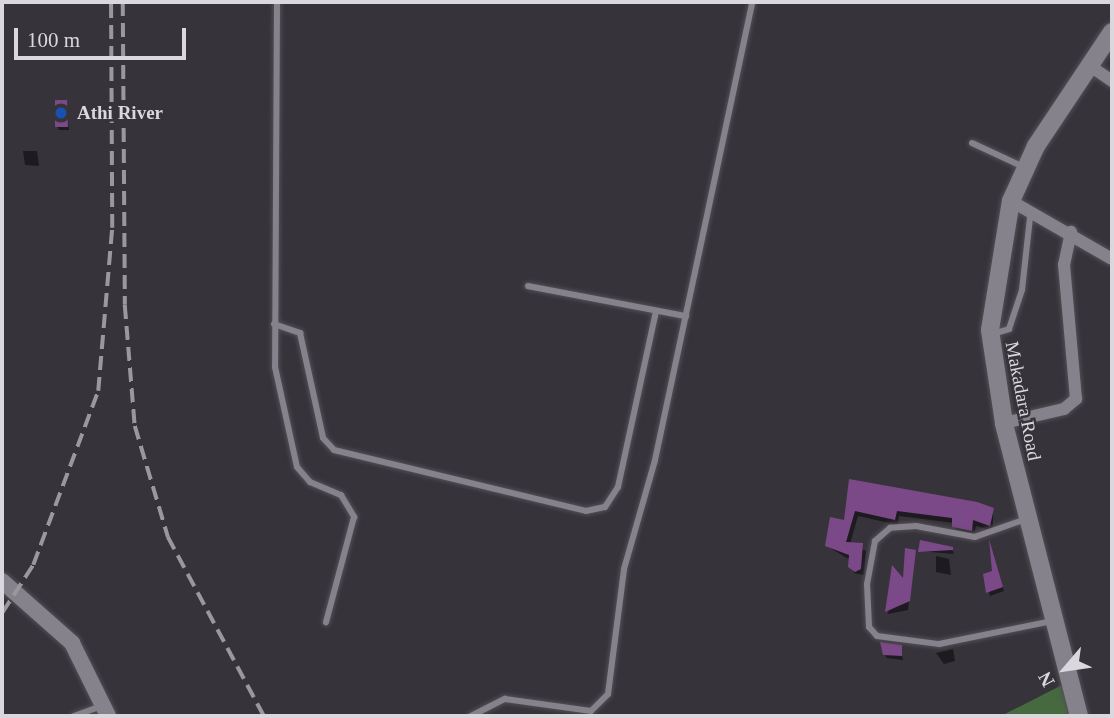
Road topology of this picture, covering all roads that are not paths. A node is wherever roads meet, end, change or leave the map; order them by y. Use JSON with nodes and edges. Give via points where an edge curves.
{"nodes":[{"id":1,"x":277,"y":2,"type":"edge"},
{"id":2,"x":752,"y":2,"type":"edge"},
{"id":3,"x":1112,"y":32,"type":"edge"},
{"id":4,"x":1090,"y":66,"type":"junction"},
{"id":5,"x":1112,"y":81,"type":"edge"},
{"id":6,"x":972,"y":143,"type":"dead end"},
{"id":7,"x":1026,"y":168,"type":"junction"},
{"id":8,"x":1011,"y":201,"type":"junction"},
{"id":9,"x":1030,"y":217,"type":"dead end"},
{"id":10,"x":1071,"y":232,"type":"junction"},
{"id":11,"x":1111,"y":258,"type":"edge"},
{"id":12,"x":1112,"y":272,"type":"edge"},
{"id":13,"x":528,"y":286,"type":"dead end"},
{"id":14,"x":656,"y":310,"type":"junction"},
{"id":15,"x":686,"y":316,"type":"junction"},
{"id":16,"x":274,"y":324,"type":"junction"},
{"id":17,"x":990,"y":334,"type":"junction"},
{"id":18,"x":1004,"y":423,"type":"junction"},
{"id":19,"x":1026,"y":519,"type":"junction"},
{"id":20,"x":2,"y":581,"type":"edge"},
{"id":21,"x":1052,"y":621,"type":"junction"},
{"id":22,"x":326,"y":622,"type":"dead end"},
{"id":23,"x":105,"y":711,"type":"edge"},
{"id":24,"x":74,"y":716,"type":"edge"},
{"id":25,"x":471,"y":716,"type":"edge"},
{"id":26,"x":1079,"y":716,"type":"edge"}],
"edges":[{"from":1,"to":16,"type":"lane"},
{"from":2,"to":15,"type":"lane"},
{"from":3,"to":4,"type":"main road","name":"Makadara Road"},
{"from":4,"to":5,"type":"street"},
{"from":4,"to":7,"type":"main road","name":"Makadara Road"},
{"from":6,"to":7,"type":"lane"},
{"from":7,"to":8,"type":"main road","name":"Makadara Road"},
{"from":8,"to":10,"type":"street"},
{"from":8,"to":17,"type":"main road","name":"Makadara Road"},
{"from":9,"to":17,"type":"lane","via":[[1021,290],[1009,329]]},
{"from":10,"to":11,"type":"street"},
{"from":10,"to":18,"type":"street","via":[[1065,265],[1076,398],[1069,408]]},
{"from":11,"to":12,"type":"street"},
{"from":13,"to":14,"type":"lane"},
{"from":14,"to":15,"type":"lane"},
{"from":14,"to":16,"type":"lane","via":[[618,487],[605,507],[586,511],[334,450],[323,438],[300,333]]},
{"from":15,"to":25,"type":"lane","via":[[646,502],[624,569],[604,702],[591,711],[505,699]]},
{"from":16,"to":22,"type":"lane","via":[[275,367],[297,467],[310,482],[341,495],[354,517]]},
{"from":17,"to":18,"type":"main road","name":"Makadara Road"},
{"from":18,"to":19,"type":"main road","name":"Makadara Road"},
{"from":19,"to":21,"type":"main road","name":"Makadara Road"},
{"from":19,"to":21,"type":"lane","via":[[975,537],[916,526],[890,528],[875,541],[867,584],[870,627],[877,636],[939,645]]},
{"from":20,"to":23,"type":"street","via":[[72,643]]},
{"from":21,"to":26,"type":"main road","name":"Makadara Road"},
{"from":23,"to":24,"type":"lane"}]}
